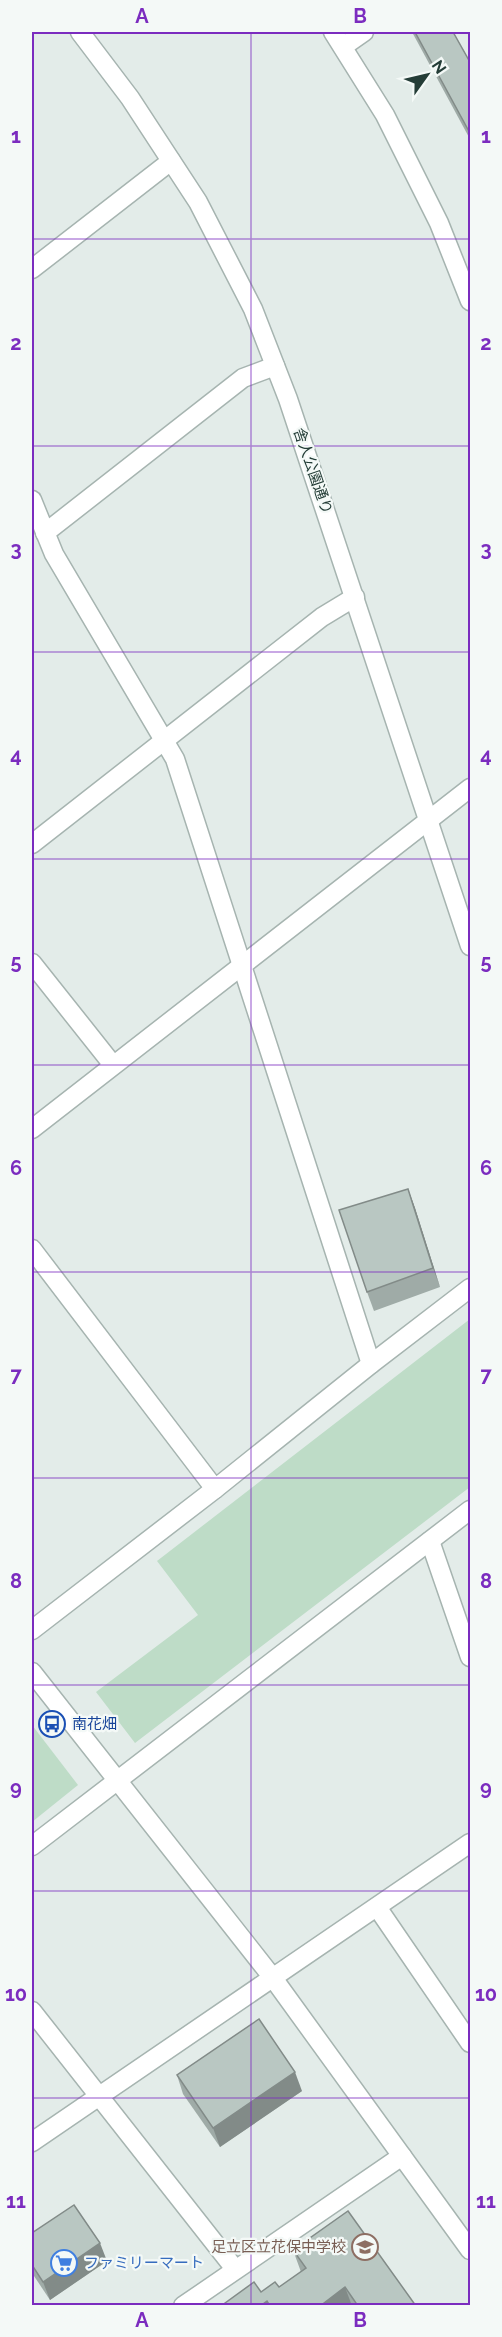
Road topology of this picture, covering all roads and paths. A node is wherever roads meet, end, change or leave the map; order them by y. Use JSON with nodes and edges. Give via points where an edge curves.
{"nodes":[{"id":1,"x":80,"y":32,"type":"edge"},
{"id":2,"x":364,"y":32,"type":"edge"},
{"id":3,"x":339,"y":39,"type":"edge"},
{"id":4,"x":171,"y":161,"type":"junction"},
{"id":5,"x":32,"y":269,"type":"edge"},
{"id":6,"x":471,"y":301,"type":"edge"},
{"id":7,"x":275,"y":366,"type":"junction"},
{"id":8,"x":32,"y":500,"type":"edge"},
{"id":9,"x":45,"y":533,"type":"junction"},
{"id":10,"x":355,"y":597,"type":"junction"},
{"id":11,"x":165,"y":740,"type":"junction"},
{"id":12,"x":471,"y":788,"type":"edge"},
{"id":13,"x":429,"y":820,"type":"junction"},
{"id":14,"x":32,"y":844,"type":"edge"},
{"id":15,"x":471,"y":946,"type":"edge"},
{"id":16,"x":32,"y":963,"type":"edge"},
{"id":17,"x":242,"y":965,"type":"junction"},
{"id":18,"x":113,"y":1065,"type":"junction"},
{"id":19,"x":32,"y":1129,"type":"edge"},
{"id":20,"x":32,"y":1249,"type":"edge"},
{"id":21,"x":471,"y":1288,"type":"edge"},
{"id":22,"x":371,"y":1364,"type":"junction"},
{"id":23,"x":215,"y":1489,"type":"junction"},
{"id":24,"x":471,"y":1510,"type":"edge"},
{"id":25,"x":430,"y":1541,"type":"junction"},
{"id":26,"x":32,"y":1630,"type":"edge"},
{"id":27,"x":471,"y":1657,"type":"edge"},
{"id":28,"x":32,"y":1672,"type":"edge"},
{"id":29,"x":118,"y":1782,"type":"junction"},
{"id":30,"x":471,"y":1843,"type":"edge"},
{"id":31,"x":32,"y":1846,"type":"edge"},
{"id":32,"x":378,"y":1907,"type":"junction"},
{"id":33,"x":273,"y":1978,"type":"junction"},
{"id":34,"x":32,"y":2011,"type":"edge"},
{"id":35,"x":471,"y":2043,"type":"edge"},
{"id":36,"x":100,"y":2096,"type":"junction"},
{"id":37,"x":32,"y":2142,"type":"edge"},
{"id":38,"x":402,"y":2156,"type":"junction"},
{"id":39,"x":471,"y":2250,"type":"edge"},
{"id":40,"x":235,"y":2269,"type":"junction"},
{"id":41,"x":183,"y":2306,"type":"edge"}],
"edges":[{"from":1,"to":4,"type":"street","name":"舎人公園通り"},
{"from":2,"to":3,"type":"street"},
{"from":3,"to":6,"type":"street","via":[[385,115]]},
{"from":4,"to":5,"type":"street"},
{"from":4,"to":7,"type":"street","name":"舎人公園通り","via":[[229,260]]},
{"from":7,"to":9,"type":"street","via":[[243,378]]},
{"from":7,"to":10,"type":"street","name":"舎人公園通り"},
{"from":8,"to":9,"type":"street"},
{"from":9,"to":11,"type":"street"},
{"from":10,"to":11,"type":"street","via":[[322,617]]},
{"from":10,"to":13,"type":"street","name":"舎人公園通り"},
{"from":11,"to":14,"type":"street"},
{"from":11,"to":17,"type":"street","via":[[175,759]]},
{"from":12,"to":13,"type":"street"},
{"from":13,"to":15,"type":"street","name":"舎人公園通り"},
{"from":13,"to":17,"type":"street"},
{"from":16,"to":18,"type":"street"},
{"from":17,"to":18,"type":"street"},
{"from":17,"to":22,"type":"street"},
{"from":18,"to":19,"type":"street"},
{"from":20,"to":23,"type":"street"},
{"from":21,"to":22,"type":"street"},
{"from":22,"to":23,"type":"street"},
{"from":23,"to":26,"type":"street"},
{"from":24,"to":25,"type":"street"},
{"from":25,"to":27,"type":"street"},
{"from":25,"to":29,"type":"street"},
{"from":28,"to":29,"type":"street"},
{"from":29,"to":31,"type":"street"},
{"from":29,"to":33,"type":"street"},
{"from":30,"to":32,"type":"street"},
{"from":32,"to":33,"type":"street"},
{"from":32,"to":35,"type":"street"},
{"from":33,"to":36,"type":"street"},
{"from":33,"to":38,"type":"street"},
{"from":34,"to":36,"type":"street"},
{"from":36,"to":37,"type":"street"},
{"from":36,"to":40,"type":"street"},
{"from":38,"to":39,"type":"street"},
{"from":38,"to":40,"type":"street"},
{"from":40,"to":41,"type":"street"}]}
